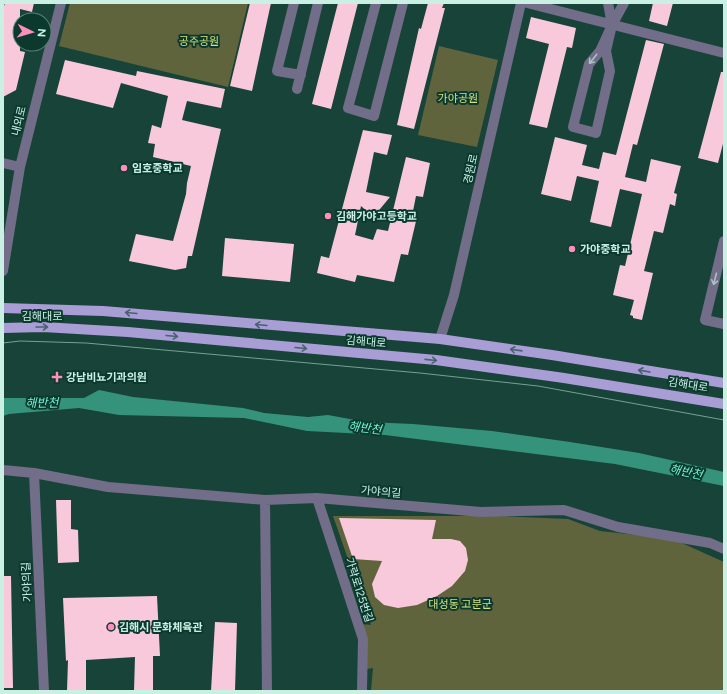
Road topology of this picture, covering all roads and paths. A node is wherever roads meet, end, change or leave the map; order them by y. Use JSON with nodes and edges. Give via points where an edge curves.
{"nodes":[{"id":1,"x":61,"y":3,"type":"edge"},
{"id":2,"x":294,"y":3,"type":"edge"},
{"id":3,"x":318,"y":3,"type":"edge"},
{"id":4,"x":376,"y":3,"type":"edge"},
{"id":5,"x":402,"y":3,"type":"edge"},
{"id":6,"x":521,"y":3,"type":"edge"},
{"id":7,"x":527,"y":3,"type":"edge"},
{"id":8,"x":608,"y":3,"type":"edge"},
{"id":9,"x":624,"y":3,"type":"edge"},
{"id":10,"x":612,"y":25,"type":"junction"},
{"id":11,"x":724,"y":54,"type":"edge"},
{"id":12,"x":301,"y":75,"type":"junction"},
{"id":13,"x":297,"y":89,"type":"dead end"},
{"id":14,"x":3,"y":163,"type":"edge"},
{"id":15,"x":20,"y":167,"type":"junction"},
{"id":16,"x":724,"y":242,"type":"edge"},
{"id":17,"x":3,"y":271,"type":"edge"},
{"id":18,"x":3,"y":308,"type":"edge"},
{"id":19,"x":724,"y":324,"type":"edge"},
{"id":20,"x":3,"y":328,"type":"edge"},
{"id":21,"x":440,"y":339,"type":"junction"},
{"id":22,"x":724,"y":383,"type":"edge"},
{"id":23,"x":724,"y":404,"type":"edge"},
{"id":24,"x":3,"y":470,"type":"edge"},
{"id":25,"x":34,"y":473,"type":"junction"},
{"id":26,"x":317,"y":498,"type":"junction"},
{"id":27,"x":265,"y":500,"type":"junction"},
{"id":28,"x":724,"y":549,"type":"edge"},
{"id":29,"x":44,"y":691,"type":"edge"},
{"id":30,"x":267,"y":691,"type":"edge"},
{"id":31,"x":362,"y":691,"type":"edge"}],
"edges":[{"from":1,"to":15,"type":"street","name":"내외로"},
{"from":2,"to":12,"type":"street","via":[[277,71]]},
{"from":3,"to":12,"type":"street"},
{"from":4,"to":5,"type":"street","via":[[348,108],[374,116]]},
{"from":6,"to":21,"type":"street","name":"경원로","via":[[454,295]]},
{"from":7,"to":10,"type":"street"},
{"from":8,"to":10,"type":"street"},
{"from":9,"to":10,"type":"street"},
{"from":10,"to":10,"type":"street","one_way":true,"via":[[600,50],[589,64],[574,127],[596,133],[610,71],[606,51]]},
{"from":10,"to":11,"type":"street"},
{"from":12,"to":13,"type":"street"},
{"from":14,"to":15,"type":"street"},
{"from":15,"to":17,"type":"street","name":"내외로"},
{"from":16,"to":19,"type":"street","one_way":true,"via":[[704,320]]},
{"from":21,"to":18,"type":"main road","name":"김해대로","one_way":true,"via":[[103,311]]},
{"from":20,"to":23,"type":"main road","name":"김해대로","one_way":true,"via":[[43,327],[128,332],[436,360]]},
{"from":22,"to":21,"type":"main road","name":"김해대로","one_way":true},
{"from":24,"to":25,"type":"street","name":"가야의길"},
{"from":25,"to":27,"type":"street","name":"가야의길","via":[[108,487]]},
{"from":25,"to":29,"type":"street","name":"가야의길"},
{"from":26,"to":27,"type":"street","name":"가야의길"},
{"from":26,"to":28,"type":"street","name":"가야의길","via":[[481,512],[564,510],[618,527],[710,543]]},
{"from":26,"to":31,"type":"street","name":"가락로125번길","via":[[363,639]]},
{"from":27,"to":30,"type":"street"}]}
